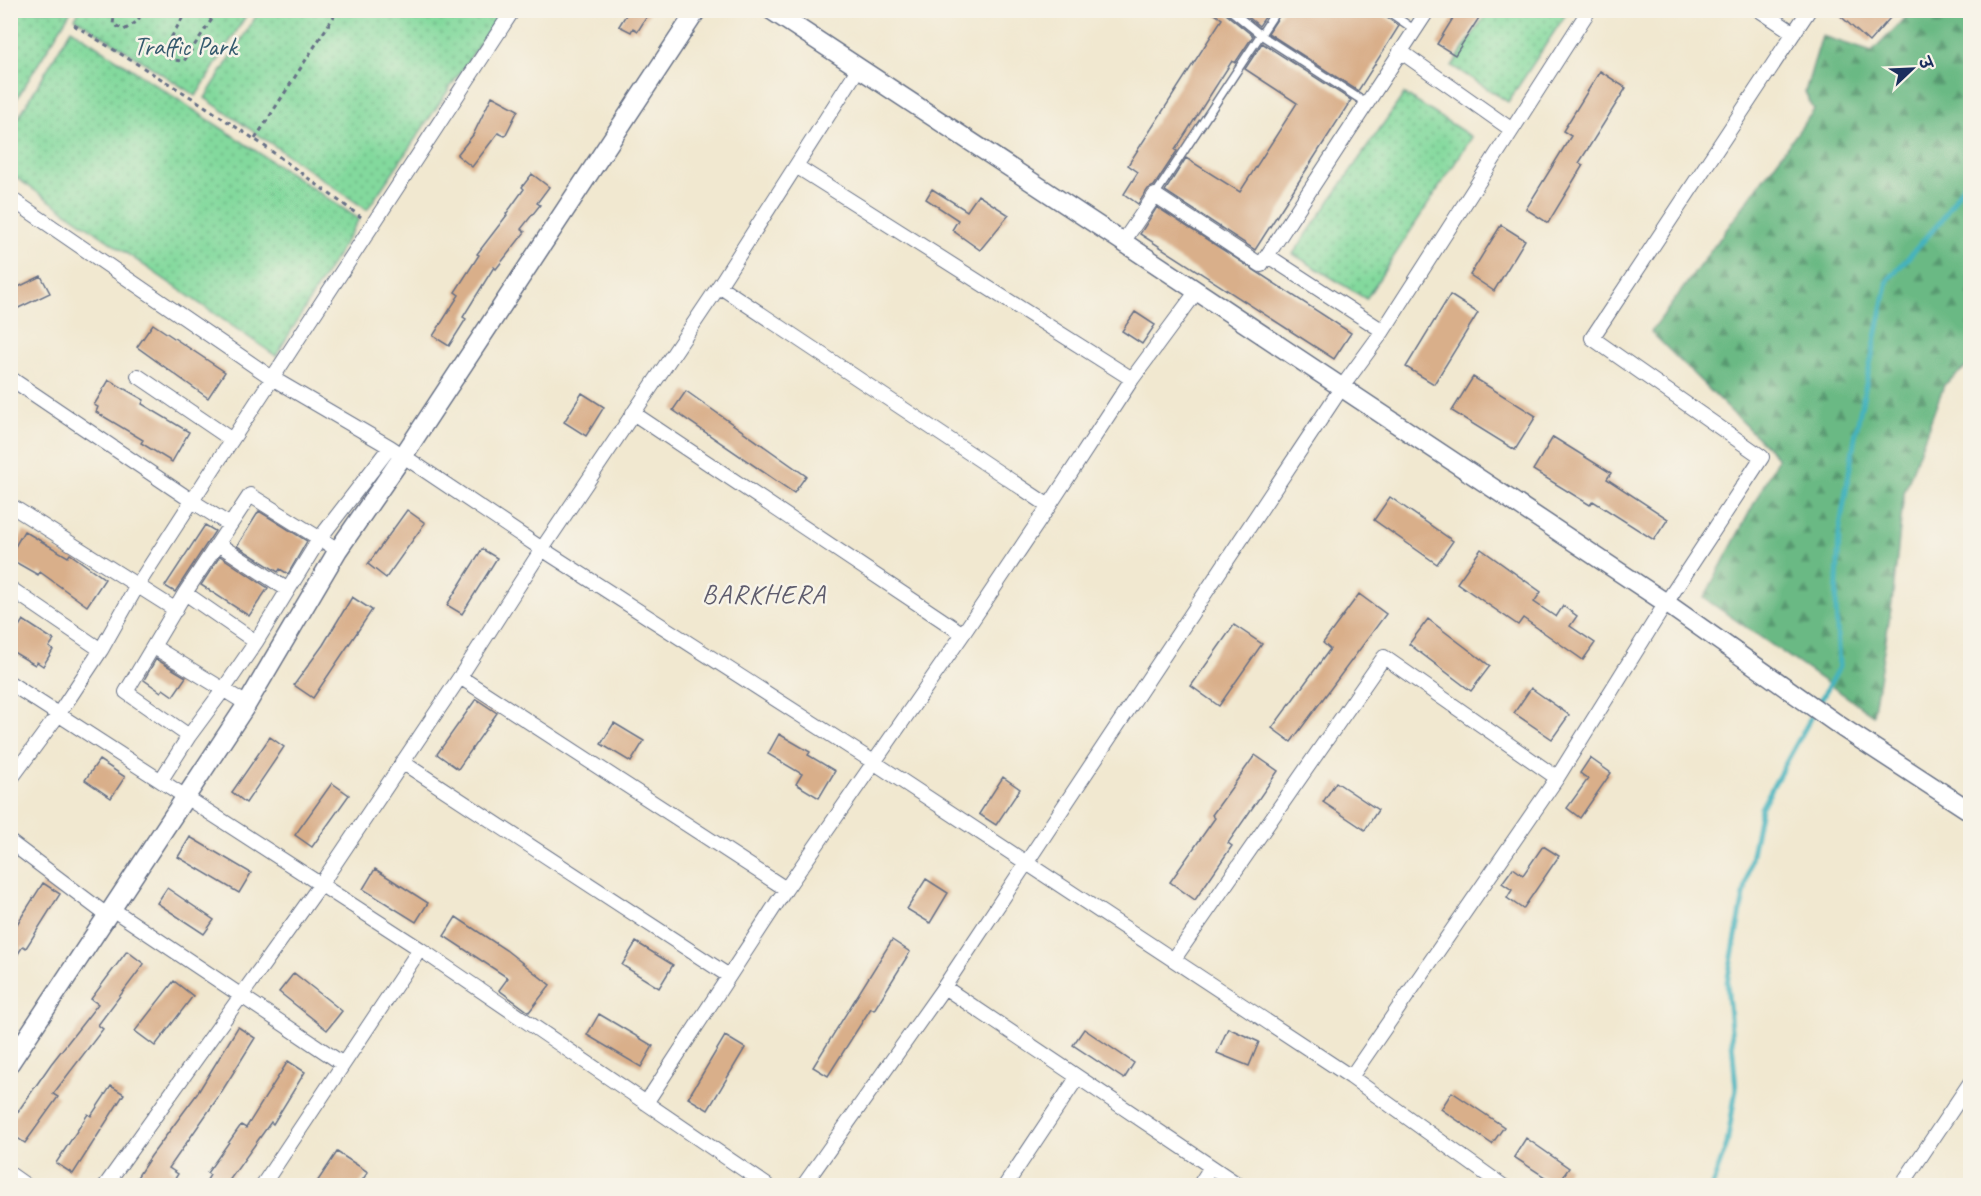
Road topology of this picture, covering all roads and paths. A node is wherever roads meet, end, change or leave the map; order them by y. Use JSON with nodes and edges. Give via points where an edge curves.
{"nodes":[{"id":1,"x":115,"y":10,"type":"edge"},
{"id":2,"x":142,"y":10,"type":"edge"},
{"id":3,"x":187,"y":10,"type":"edge"},
{"id":4,"x":201,"y":10,"type":"edge"},
{"id":5,"x":218,"y":10,"type":"edge"},
{"id":6,"x":338,"y":10,"type":"edge"},
{"id":7,"x":513,"y":10,"type":"edge"},
{"id":8,"x":697,"y":10,"type":"edge"},
{"id":9,"x":771,"y":10,"type":"edge"},
{"id":10,"x":1230,"y":10,"type":"edge"},
{"id":11,"x":1276,"y":10,"type":"edge"},
{"id":12,"x":1386,"y":10,"type":"edge"},
{"id":13,"x":1428,"y":10,"type":"edge"},
{"id":14,"x":1589,"y":10,"type":"edge"},
{"id":15,"x":1759,"y":10,"type":"edge"},
{"id":16,"x":1809,"y":10,"type":"edge"},
{"id":17,"x":212,"y":19,"type":"junction"},
{"id":18,"x":74,"y":25,"type":"dead end"},
{"id":19,"x":1415,"y":30,"type":"junction"},
{"id":20,"x":1794,"y":33,"type":"junction"},
{"id":21,"x":1261,"y":35,"type":"junction"},
{"id":22,"x":1400,"y":51,"type":"junction"},
{"id":23,"x":858,"y":69,"type":"junction"},
{"id":24,"x":1366,"y":103,"type":"junction"},
{"id":25,"x":1512,"y":130,"type":"junction"},
{"id":26,"x":255,"y":140,"type":"junction"},
{"id":27,"x":796,"y":166,"type":"junction"},
{"id":28,"x":1155,"y":195,"type":"junction"},
{"id":29,"x":10,"y":198,"type":"edge"},
{"id":30,"x":372,"y":225,"type":"junction"},
{"id":31,"x":1124,"y":242,"type":"junction"},
{"id":32,"x":1268,"y":256,"type":"junction"},
{"id":33,"x":718,"y":286,"type":"junction"},
{"id":34,"x":1197,"y":291,"type":"junction"},
{"id":35,"x":1383,"y":332,"type":"junction"},
{"id":36,"x":138,"y":376,"type":"dead end"},
{"id":37,"x":10,"y":378,"type":"edge"},
{"id":38,"x":272,"y":378,"type":"junction"},
{"id":39,"x":1132,"y":379,"type":"junction"},
{"id":40,"x":1342,"y":387,"type":"junction"},
{"id":41,"x":633,"y":413,"type":"junction"},
{"id":42,"x":232,"y":440,"type":"junction"},
{"id":43,"x":397,"y":452,"type":"junction"},
{"id":44,"x":192,"y":501,"type":"junction"},
{"id":45,"x":10,"y":505,"type":"edge"},
{"id":46,"x":1049,"y":506,"type":"junction"},
{"id":47,"x":230,"y":525,"type":"junction"},
{"id":48,"x":320,"y":538,"type":"junction"},
{"id":49,"x":218,"y":544,"type":"junction"},
{"id":50,"x":542,"y":549,"type":"junction"},
{"id":51,"x":338,"y":550,"type":"junction"},
{"id":52,"x":137,"y":586,"type":"junction"},
{"id":53,"x":10,"y":588,"type":"edge"},
{"id":54,"x":288,"y":590,"type":"junction"},
{"id":55,"x":185,"y":594,"type":"junction"},
{"id":56,"x":1666,"y":603,"type":"junction"},
{"id":57,"x":176,"y":610,"type":"junction"},
{"id":58,"x":963,"y":634,"type":"junction"},
{"id":59,"x":256,"y":642,"type":"junction"},
{"id":60,"x":154,"y":647,"type":"junction"},
{"id":61,"x":101,"y":650,"type":"junction"},
{"id":62,"x":460,"y":677,"type":"junction"},
{"id":63,"x":10,"y":683,"type":"edge"},
{"id":64,"x":223,"y":690,"type":"junction"},
{"id":65,"x":247,"y":704,"type":"junction"},
{"id":66,"x":58,"y":715,"type":"junction"},
{"id":67,"x":189,"y":736,"type":"junction"},
{"id":68,"x":402,"y":762,"type":"junction"},
{"id":69,"x":875,"y":763,"type":"junction"},
{"id":70,"x":1557,"y":778,"type":"junction"},
{"id":71,"x":10,"y":780,"type":"edge"},
{"id":72,"x":161,"y":780,"type":"junction"},
{"id":73,"x":186,"y":798,"type":"junction"},
{"id":74,"x":1971,"y":811,"type":"edge"},
{"id":75,"x":10,"y":842,"type":"edge"},
{"id":76,"x":1026,"y":862,"type":"junction"},
{"id":77,"x":321,"y":884,"type":"junction"},
{"id":78,"x":786,"y":889,"type":"junction"},
{"id":79,"x":110,"y":912,"type":"junction"},
{"id":80,"x":420,"y":949,"type":"junction"},
{"id":81,"x":1174,"y":959,"type":"junction"},
{"id":82,"x":729,"y":976,"type":"junction"},
{"id":83,"x":944,"y":987,"type":"junction"},
{"id":84,"x":241,"y":996,"type":"junction"},
{"id":85,"x":10,"y":1063,"type":"edge"},
{"id":86,"x":343,"y":1065,"type":"junction"},
{"id":87,"x":1351,"y":1077,"type":"junction"},
{"id":88,"x":1077,"y":1078,"type":"junction"},
{"id":89,"x":1971,"y":1083,"type":"edge"},
{"id":90,"x":646,"y":1103,"type":"junction"},
{"id":91,"x":1211,"y":1167,"type":"junction"},
{"id":92,"x":10,"y":1174,"type":"edge"},
{"id":93,"x":27,"y":1185,"type":"edge"},
{"id":94,"x":105,"y":1185,"type":"edge"},
{"id":95,"x":262,"y":1185,"type":"edge"},
{"id":96,"x":768,"y":1185,"type":"edge"},
{"id":97,"x":803,"y":1185,"type":"edge"},
{"id":98,"x":1005,"y":1185,"type":"edge"},
{"id":99,"x":1199,"y":1185,"type":"edge"},
{"id":100,"x":1240,"y":1185,"type":"edge"},
{"id":101,"x":1501,"y":1185,"type":"edge"},
{"id":102,"x":1902,"y":1185,"type":"edge"}],
"edges":[{"from":1,"to":2,"type":"path","via":[[113,24],[124,30],[138,21]]},
{"from":3,"to":17,"type":"path","via":[[164,50],[171,60],[184,61]]},
{"from":4,"to":17,"type":"path"},
{"from":5,"to":17,"type":"path"},
{"from":6,"to":26,"type":"path"},
{"from":7,"to":30,"type":"street"},
{"from":8,"to":43,"type":"main road"},
{"from":9,"to":23,"type":"main road"},
{"from":10,"to":21,"type":"lane"},
{"from":11,"to":21,"type":"lane"},
{"from":12,"to":19,"type":"lane"},
{"from":13,"to":19,"type":"street"},
{"from":14,"to":25,"type":"street"},
{"from":15,"to":20,"type":"street"},
{"from":16,"to":20,"type":"street"},
{"from":18,"to":26,"type":"path"},
{"from":19,"to":22,"type":"street"},
{"from":20,"to":56,"type":"street","via":[[1592,338],[1762,457]]},
{"from":21,"to":24,"type":"lane"},
{"from":21,"to":28,"type":"lane"},
{"from":22,"to":24,"type":"street"},
{"from":22,"to":25,"type":"street"},
{"from":23,"to":27,"type":"street"},
{"from":23,"to":31,"type":"main road"},
{"from":24,"to":32,"type":"street"},
{"from":25,"to":35,"type":"street"},
{"from":26,"to":30,"type":"path"},
{"from":27,"to":33,"type":"street"},
{"from":27,"to":39,"type":"street"},
{"from":28,"to":31,"type":"street"},
{"from":28,"to":32,"type":"street","via":[[1261,265]]},
{"from":29,"to":38,"type":"street"},
{"from":30,"to":38,"type":"street"},
{"from":31,"to":34,"type":"main road"},
{"from":32,"to":35,"type":"street"},
{"from":33,"to":41,"type":"street"},
{"from":33,"to":46,"type":"street"},
{"from":34,"to":39,"type":"street"},
{"from":34,"to":40,"type":"main road"},
{"from":35,"to":40,"type":"street"},
{"from":36,"to":42,"type":"street"},
{"from":37,"to":44,"type":"street"},
{"from":38,"to":42,"type":"street"},
{"from":38,"to":43,"type":"street"},
{"from":39,"to":46,"type":"street"},
{"from":40,"to":56,"type":"main road"},
{"from":40,"to":76,"type":"street"},
{"from":41,"to":50,"type":"street"},
{"from":41,"to":58,"type":"street"},
{"from":42,"to":44,"type":"street"},
{"from":43,"to":48,"type":"street"},
{"from":43,"to":50,"type":"street"},
{"from":43,"to":51,"type":"main road"},
{"from":44,"to":47,"type":"street"},
{"from":44,"to":52,"type":"street"},
{"from":45,"to":52,"type":"street"},
{"from":46,"to":58,"type":"street"},
{"from":47,"to":48,"type":"street","via":[[250,495]]},
{"from":47,"to":49,"type":"street"},
{"from":48,"to":51,"type":"street"},
{"from":48,"to":54,"type":"street"},
{"from":49,"to":54,"type":"street"},
{"from":49,"to":55,"type":"street"},
{"from":50,"to":62,"type":"street"},
{"from":50,"to":69,"type":"street"},
{"from":51,"to":65,"type":"main road"},
{"from":52,"to":57,"type":"street"},
{"from":52,"to":61,"type":"street"},
{"from":53,"to":61,"type":"street"},
{"from":54,"to":59,"type":"street"},
{"from":55,"to":57,"type":"street"},
{"from":55,"to":59,"type":"street"},
{"from":56,"to":70,"type":"street"},
{"from":56,"to":74,"type":"main road","via":[[1802,701]]},
{"from":57,"to":60,"type":"street"},
{"from":58,"to":69,"type":"street"},
{"from":59,"to":64,"type":"street"},
{"from":60,"to":64,"type":"street"},
{"from":60,"to":67,"type":"street","via":[[126,692]]},
{"from":61,"to":66,"type":"street"},
{"from":62,"to":68,"type":"street"},
{"from":62,"to":78,"type":"street"},
{"from":63,"to":66,"type":"street"},
{"from":64,"to":65,"type":"street"},
{"from":64,"to":67,"type":"street"},
{"from":65,"to":73,"type":"main road"},
{"from":66,"to":71,"type":"street"},
{"from":66,"to":72,"type":"street"},
{"from":67,"to":72,"type":"street"},
{"from":68,"to":77,"type":"street"},
{"from":68,"to":82,"type":"street"},
{"from":69,"to":76,"type":"street"},
{"from":69,"to":78,"type":"street"},
{"from":70,"to":81,"type":"street","via":[[1384,657]]},
{"from":70,"to":87,"type":"street"},
{"from":72,"to":73,"type":"street"},
{"from":73,"to":77,"type":"street"},
{"from":73,"to":79,"type":"main road"},
{"from":75,"to":79,"type":"street"},
{"from":76,"to":81,"type":"street"},
{"from":76,"to":83,"type":"street"},
{"from":77,"to":80,"type":"street"},
{"from":77,"to":84,"type":"street"},
{"from":78,"to":82,"type":"street"},
{"from":79,"to":84,"type":"street"},
{"from":79,"to":85,"type":"main road"},
{"from":80,"to":86,"type":"street"},
{"from":80,"to":90,"type":"street"},
{"from":81,"to":87,"type":"street"},
{"from":82,"to":90,"type":"street"},
{"from":83,"to":88,"type":"street"},
{"from":83,"to":97,"type":"street"},
{"from":84,"to":86,"type":"street"},
{"from":84,"to":94,"type":"street"},
{"from":86,"to":95,"type":"street"},
{"from":87,"to":101,"type":"street"},
{"from":88,"to":91,"type":"street"},
{"from":88,"to":98,"type":"street"},
{"from":89,"to":102,"type":"street"},
{"from":90,"to":96,"type":"street"},
{"from":91,"to":99,"type":"street"},
{"from":91,"to":100,"type":"street"},
{"from":92,"to":93,"type":"street"}]}
